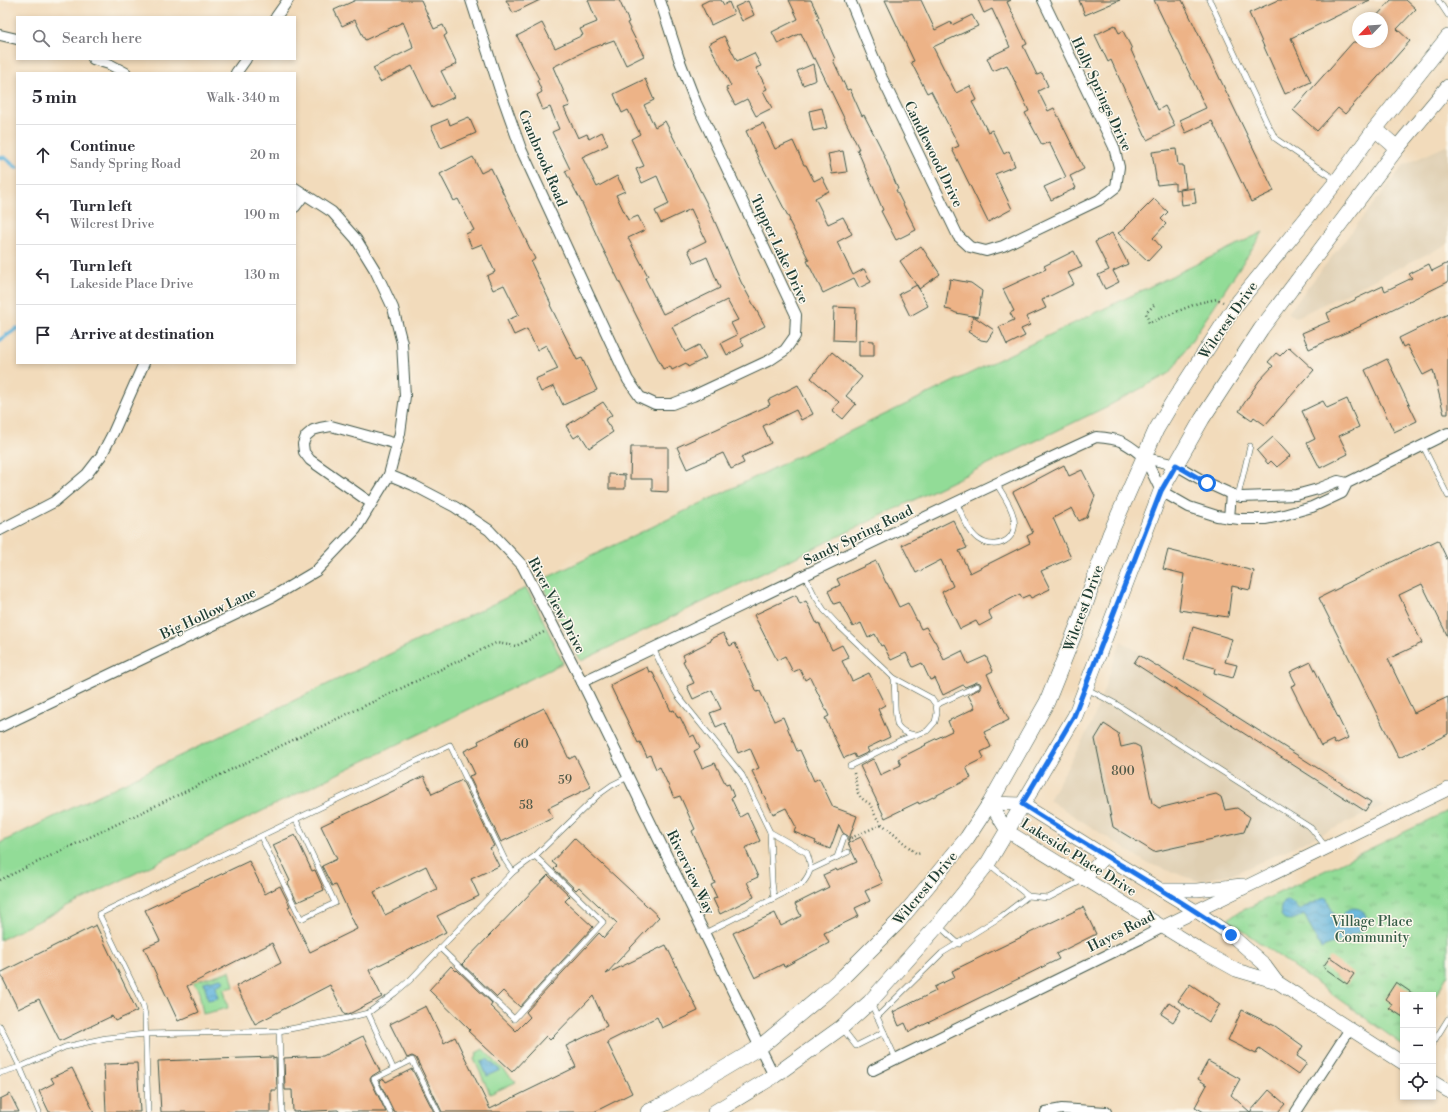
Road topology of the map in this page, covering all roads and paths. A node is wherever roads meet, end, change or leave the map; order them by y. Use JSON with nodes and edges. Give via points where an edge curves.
{"nodes":[{"id":1,"x":288,"y":0,"type":"edge"},
{"id":2,"x":471,"y":0,"type":"edge"},
{"id":3,"x":660,"y":0,"type":"edge"},
{"id":4,"x":850,"y":0,"type":"edge"},
{"id":5,"x":1043,"y":0,"type":"edge"},
{"id":6,"x":1217,"y":0,"type":"edge"},
{"id":7,"x":1438,"y":0,"type":"edge"},
{"id":8,"x":1210,"y":1,"type":"edge"},
{"id":9,"x":1448,"y":15,"type":"edge"},
{"id":10,"x":277,"y":16,"type":"edge"},
{"id":11,"x":0,"y":35,"type":"edge"},
{"id":12,"x":1448,"y":37,"type":"edge"},
{"id":13,"x":16,"y":39,"type":"edge"},
{"id":14,"x":96,"y":60,"type":"edge"},
{"id":15,"x":245,"y":60,"type":"edge"},
{"id":16,"x":124,"y":72,"type":"edge"},
{"id":17,"x":237,"y":72,"type":"edge"},
{"id":18,"x":1448,"y":88,"type":"edge"},
{"id":19,"x":1375,"y":130,"type":"junction"},
{"id":20,"x":1397,"y":148,"type":"junction"},
{"id":21,"x":1337,"y":181,"type":"junction"},
{"id":22,"x":296,"y":189,"type":"edge"},
{"id":23,"x":304,"y":195,"type":"junction"},
{"id":24,"x":296,"y":206,"type":"edge"},
{"id":25,"x":1039,"y":229,"type":"joint"},
{"id":26,"x":591,"y":300,"type":"joint"},
{"id":27,"x":1154,"y":305,"type":"dead end"},
{"id":28,"x":1235,"y":306,"type":"junction"},
{"id":29,"x":144,"y":364,"type":"edge"},
{"id":30,"x":1448,"y":433,"type":"edge"},
{"id":31,"x":397,"y":444,"type":"junction"},
{"id":32,"x":1250,"y":446,"type":"dead end"},
{"id":33,"x":1423,"y":446,"type":"junction"},
{"id":34,"x":1145,"y":458,"type":"junction"},
{"id":35,"x":1176,"y":465,"type":"junction"},
{"id":36,"x":389,"y":475,"type":"junction"},
{"id":37,"x":996,"y":483,"type":"junction"},
{"id":38,"x":1347,"y":483,"type":"junction"},
{"id":39,"x":1161,"y":491,"type":"junction"},
{"id":40,"x":1235,"y":495,"type":"junction"},
{"id":41,"x":1448,"y":496,"type":"edge"},
{"id":42,"x":956,"y":502,"type":"junction"},
{"id":43,"x":371,"y":503,"type":"junction"},
{"id":44,"x":1229,"y":518,"type":"junction"},
{"id":45,"x":0,"y":530,"type":"edge"},
{"id":46,"x":805,"y":576,"type":"junction"},
{"id":47,"x":555,"y":627,"type":"junction"},
{"id":48,"x":653,"y":648,"type":"junction"},
{"id":49,"x":894,"y":678,"type":"junction"},
{"id":50,"x":582,"y":682,"type":"junction"},
{"id":51,"x":977,"y":686,"type":"dead end"},
{"id":52,"x":1086,"y":688,"type":"junction"},
{"id":53,"x":936,"y":705,"type":"junction"},
{"id":54,"x":0,"y":727,"type":"edge"},
{"id":55,"x":916,"y":735,"type":"junction"},
{"id":56,"x":850,"y":766,"type":"joint"},
{"id":57,"x":628,"y":776,"type":"junction"},
{"id":58,"x":1448,"y":789,"type":"edge"},
{"id":59,"x":990,"y":803,"type":"junction"},
{"id":60,"x":1022,"y":804,"type":"junction"},
{"id":61,"x":296,"y":820,"type":"junction"},
{"id":62,"x":882,"y":824,"type":"junction"},
{"id":63,"x":1007,"y":831,"type":"junction"},
{"id":64,"x":770,"y":832,"type":"junction"},
{"id":65,"x":261,"y":837,"type":"junction"},
{"id":66,"x":844,"y":837,"type":"dead end"},
{"id":67,"x":842,"y":842,"type":"junction"},
{"id":68,"x":1327,"y":848,"type":"junction"},
{"id":69,"x":848,"y":852,"type":"dead end"},
{"id":70,"x":922,"y":853,"type":"dead end"},
{"id":71,"x":535,"y":856,"type":"junction"},
{"id":72,"x":1105,"y":856,"type":"junction"},
{"id":73,"x":837,"y":857,"type":"junction"},
{"id":74,"x":988,"y":863,"type":"junction"},
{"id":75,"x":810,"y":870,"type":"junction"},
{"id":76,"x":513,"y":872,"type":"junction"},
{"id":77,"x":1084,"y":879,"type":"junction"},
{"id":78,"x":0,"y":880,"type":"edge"},
{"id":79,"x":1253,"y":883,"type":"junction"},
{"id":80,"x":1160,"y":890,"type":"junction"},
{"id":81,"x":1028,"y":896,"type":"junction"},
{"id":82,"x":774,"y":898,"type":"junction"},
{"id":83,"x":1196,"y":911,"type":"junction"},
{"id":84,"x":938,"y":925,"type":"junction"},
{"id":85,"x":1163,"y":927,"type":"junction"},
{"id":86,"x":705,"y":933,"type":"junction"},
{"id":87,"x":959,"y":944,"type":"junction"},
{"id":88,"x":440,"y":948,"type":"junction"},
{"id":89,"x":1277,"y":982,"type":"junction"},
{"id":90,"x":870,"y":1002,"type":"junction"},
{"id":91,"x":368,"y":1013,"type":"junction"},
{"id":92,"x":877,"y":1017,"type":"junction"},
{"id":93,"x":1448,"y":1019,"type":"edge"},
{"id":94,"x":0,"y":1026,"type":"edge"},
{"id":95,"x":842,"y":1027,"type":"junction"},
{"id":96,"x":1350,"y":1029,"type":"junction"},
{"id":97,"x":279,"y":1031,"type":"junction"},
{"id":98,"x":884,"y":1032,"type":"junction"},
{"id":99,"x":146,"y":1034,"type":"junction"},
{"id":100,"x":1436,"y":1038,"type":"edge"},
{"id":101,"x":760,"y":1047,"type":"junction"},
{"id":102,"x":896,"y":1059,"type":"junction"},
{"id":103,"x":1400,"y":1061,"type":"edge"},
{"id":104,"x":20,"y":1067,"type":"junction"},
{"id":105,"x":393,"y":1068,"type":"junction"},
{"id":106,"x":873,"y":1070,"type":"dead end"},
{"id":107,"x":0,"y":1073,"type":"edge"},
{"id":108,"x":774,"y":1076,"type":"junction"},
{"id":109,"x":1436,"y":1084,"type":"edge"},
{"id":110,"x":1448,"y":1091,"type":"edge"},
{"id":111,"x":39,"y":1112,"type":"edge"},
{"id":112,"x":148,"y":1112,"type":"edge"},
{"id":113,"x":282,"y":1112,"type":"edge"},
{"id":114,"x":390,"y":1112,"type":"edge"},
{"id":115,"x":438,"y":1112,"type":"edge"},
{"id":116,"x":648,"y":1112,"type":"edge"},
{"id":117,"x":715,"y":1112,"type":"edge"},
{"id":118,"x":1046,"y":1112,"type":"edge"},
{"id":119,"x":1106,"y":1112,"type":"edge"},
{"id":120,"x":1296,"y":1112,"type":"edge"}],
"edges":[{"from":1,"to":10,"type":"street"},
{"from":2,"to":26,"type":"street","name":"Cranbrook Road","via":[[521,149]]},
{"from":3,"to":26,"type":"street","name":"Tupper Lake Drive","via":[[696,103],[796,315],[795,336],[785,350],[770,360],[693,396],[672,404],[655,404],[640,397],[628,380]]},
{"from":4,"to":25,"type":"street","name":"Candlewood Drive","via":[[882,78],[958,236],[970,247],[986,251]]},
{"from":5,"to":25,"type":"street","name":"Holly Springs Drive","via":[[1114,147],[1119,167],[1116,186],[1099,200]]},
{"from":6,"to":8,"type":"lane"},
{"from":7,"to":9,"type":"lane"},
{"from":8,"to":21,"type":"lane","via":[[1276,139]]},
{"from":11,"to":13,"type":"street"},
{"from":12,"to":19,"type":"main road","name":"Wilcrest Drive"},
{"from":14,"to":16,"type":"street"},
{"from":15,"to":17,"type":"street"},
{"from":18,"to":20,"type":"main road"},
{"from":19,"to":20,"type":"main road"},
{"from":19,"to":21,"type":"main road","name":"Wilcrest Drive"},
{"from":20,"to":35,"type":"main road","via":[[1261,329],[1202,419]]},
{"from":21,"to":28,"type":"main road","name":"Wilcrest Drive"},
{"from":22,"to":23,"type":"street"},
{"from":23,"to":24,"type":"street"},
{"from":23,"to":31,"type":"street","via":[[332,212],[356,239],[375,270],[393,308],[402,343],[405,396]]},
{"from":27,"to":28,"type":"path","via":[[1146,313],[1149,323],[1198,303],[1217,299]]},
{"from":28,"to":34,"type":"main road","name":"Wilcrest Drive","via":[[1156,430]]},
{"from":29,"to":45,"type":"street","via":[[113,433],[101,456],[87,474],[54,502]]},
{"from":30,"to":33,"type":"street","name":"Sandy Spring Road"},
{"from":31,"to":36,"type":"street"},
{"from":31,"to":43,"type":"street","via":[[331,426],[313,430],[306,436],[304,452],[310,460]]},
{"from":32,"to":40,"type":"lane"},
{"from":33,"to":38,"type":"street","name":"Sandy Spring Road"},
{"from":33,"to":41,"type":"lane"},
{"from":34,"to":35,"type":"street","name":"Sandy Spring Road"},
{"from":34,"to":37,"type":"street","name":"Sandy Spring Road","via":[[1126,442],[1113,438],[1096,438]]},
{"from":34,"to":39,"type":"street","name":"Sandy Spring Road"},
{"from":34,"to":59,"type":"main road","name":"Wilcrest Drive","via":[[1110,534],[1047,702]]},
{"from":35,"to":39,"type":"main road"},
{"from":35,"to":40,"type":"street","name":"Sandy Spring Road"},
{"from":36,"to":43,"type":"street","name":"Big Hollow Lane"},
{"from":36,"to":47,"type":"street","name":"River View Drive","via":[[455,507],[489,530],[522,565]]},
{"from":37,"to":42,"type":"street","name":"Sandy Spring Road"},
{"from":37,"to":42,"type":"lane","via":[[1014,516],[1014,530],[1009,539],[1000,544],[988,544],[977,538],[970,531]]},
{"from":38,"to":40,"type":"street","name":"Sandy Spring Road","via":[[1338,481],[1296,495],[1242,498]]},
{"from":38,"to":44,"type":"street","name":"Sandy Spring Road","via":[[1342,493],[1292,514],[1266,519]]},
{"from":39,"to":44,"type":"street","name":"Sandy Spring Road","via":[[1189,507]]},
{"from":39,"to":52,"type":"main road"},
{"from":40,"to":44,"type":"street"},
{"from":42,"to":46,"type":"street","name":"Sandy Spring Road"},
{"from":43,"to":54,"type":"street","name":"Big Hollow Lane","via":[[356,529],[316,571],[272,598]]},
{"from":46,"to":48,"type":"street","name":"Sandy Spring Road"},
{"from":46,"to":49,"type":"lane","via":[[824,610]]},
{"from":47,"to":50,"type":"street","name":"River View Drive"},
{"from":47,"to":78,"type":"path","via":[[516,646],[496,643]]},
{"from":48,"to":50,"type":"street","name":"Sandy Spring Road"},
{"from":48,"to":64,"type":"lane","via":[[678,696],[742,775]]},
{"from":49,"to":53,"type":"lane","via":[[931,698]]},
{"from":49,"to":55,"type":"lane","via":[[897,724],[908,734]]},
{"from":50,"to":57,"type":"street","name":"Riverview Way"},
{"from":51,"to":53,"type":"lane"},
{"from":52,"to":60,"type":"main road","via":[[1074,716]]},
{"from":52,"to":68,"type":"lane","via":[[1116,704],[1311,828]]},
{"from":53,"to":55,"type":"lane","via":[[936,718],[931,727]]},
{"from":55,"to":56,"type":"lane"},
{"from":56,"to":62,"type":"path","via":[[855,775],[858,793],[870,804]]},
{"from":57,"to":71,"type":"lane","via":[[598,796]]},
{"from":57,"to":86,"type":"street","name":"Riverview Way"},
{"from":58,"to":68,"type":"street","name":"Hayes Road"},
{"from":59,"to":60,"type":"street","name":"Lakeside Place Drive"},
{"from":59,"to":63,"type":"street","name":"Lakeside Place Drive"},
{"from":59,"to":101,"type":"main road","name":"Wilcrest Drive","via":[[967,838],[898,922],[838,982]]},
{"from":60,"to":63,"type":"main road"},
{"from":60,"to":72,"type":"street","name":"Lakeside Place Drive"},
{"from":61,"to":65,"type":"lane"},
{"from":61,"to":65,"type":"lane","via":[[335,903],[301,919]]},
{"from":61,"to":76,"type":"lane","via":[[450,746]]},
{"from":62,"to":67,"type":"path"},
{"from":62,"to":70,"type":"path","via":[[918,854]]},
{"from":63,"to":74,"type":"main road"},
{"from":63,"to":77,"type":"street","name":"Lakeside Place Drive"},
{"from":64,"to":75,"type":"lane","via":[[807,853],[811,864]]},
{"from":64,"to":82,"type":"lane"},
{"from":65,"to":99,"type":"lane","via":[[99,914],[143,1004]]},
{"from":66,"to":67,"type":"lane"},
{"from":67,"to":73,"type":"lane"},
{"from":68,"to":79,"type":"street","name":"Hayes Road"},
{"from":69,"to":73,"type":"lane"},
{"from":71,"to":76,"type":"lane"},
{"from":71,"to":88,"type":"lane","via":[[603,922],[514,1019]]},
{"from":72,"to":77,"type":"street"},
{"from":72,"to":80,"type":"street","name":"Lakeside Place Drive"},
{"from":73,"to":75,"type":"lane"},
{"from":74,"to":81,"type":"lane"},
{"from":74,"to":84,"type":"main road"},
{"from":75,"to":82,"type":"lane","via":[[802,884]]},
{"from":76,"to":88,"type":"lane"},
{"from":77,"to":81,"type":"lane","via":[[1048,898]]},
{"from":77,"to":85,"type":"street","name":"Lakeside Place Drive"},
{"from":79,"to":80,"type":"street","via":[[1197,890]]},
{"from":79,"to":83,"type":"street","name":"Hayes Road"},
{"from":80,"to":83,"type":"street","name":"Lakeside Place Drive"},
{"from":81,"to":87,"type":"lane"},
{"from":82,"to":86,"type":"lane"},
{"from":83,"to":85,"type":"street","name":"Hayes Road"},
{"from":83,"to":89,"type":"street","name":"Lakeside Place Drive","via":[[1231,935],[1263,963]]},
{"from":84,"to":87,"type":"lane"},
{"from":84,"to":90,"type":"main road"},
{"from":85,"to":89,"type":"street","name":"Lakeside Place Drive","via":[[1236,970]]},
{"from":85,"to":102,"type":"street","name":"Hayes Road"},
{"from":86,"to":101,"type":"street","name":"Riverview Way"},
{"from":87,"to":92,"type":"lane","via":[[942,953]]},
{"from":88,"to":91,"type":"lane","via":[[395,993]]},
{"from":89,"to":96,"type":"street","name":"Lakeside Place Drive"},
{"from":90,"to":92,"type":"lane"},
{"from":90,"to":95,"type":"main road"},
{"from":91,"to":97,"type":"lane"},
{"from":91,"to":105,"type":"lane"},
{"from":92,"to":98,"type":"lane"},
{"from":93,"to":100,"type":"lane"},
{"from":94,"to":104,"type":"lane"},
{"from":95,"to":98,"type":"lane","via":[[856,1046]]},
{"from":95,"to":108,"type":"main road"},
{"from":96,"to":103,"type":"street","name":"Lakeside Place Drive"},
{"from":96,"to":120,"type":"street"},
{"from":97,"to":99,"type":"lane"},
{"from":97,"to":113,"type":"lane"},
{"from":98,"to":102,"type":"lane"},
{"from":99,"to":104,"type":"lane","via":[[106,1038],[64,1047]]},
{"from":99,"to":112,"type":"lane"},
{"from":101,"to":108,"type":"street","name":"Riverview Way"},
{"from":101,"to":116,"type":"main road","name":"Wilcrest Drive"},
{"from":102,"to":106,"type":"street","name":"Hayes Road"},
{"from":104,"to":107,"type":"lane"},
{"from":104,"to":111,"type":"lane"},
{"from":105,"to":114,"type":"lane","via":[[374,1078]]},
{"from":105,"to":115,"type":"lane","via":[[412,1060]]},
{"from":108,"to":117,"type":"main road"},
{"from":109,"to":110,"type":"street"},
{"from":118,"to":119,"type":"street","via":[[1062,1109]]}]}
